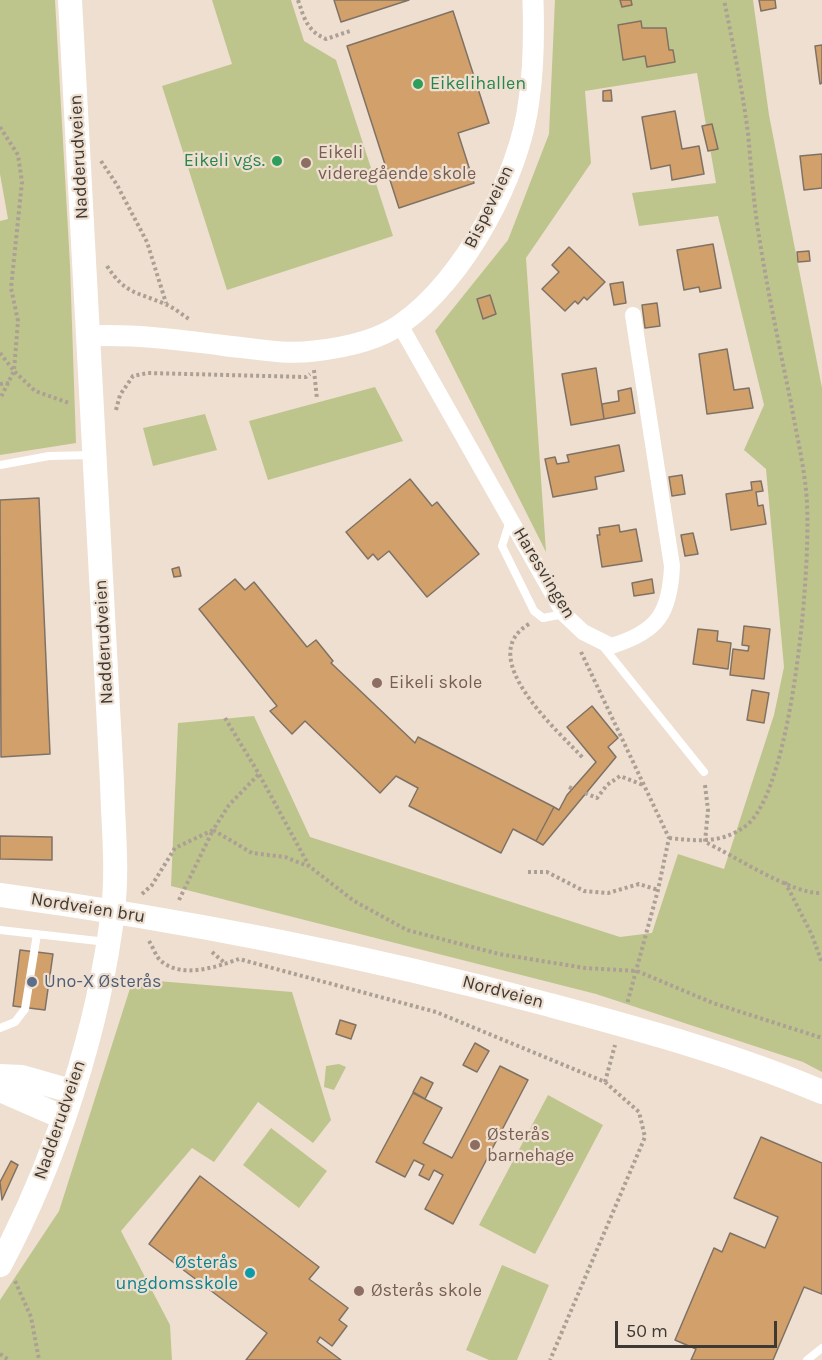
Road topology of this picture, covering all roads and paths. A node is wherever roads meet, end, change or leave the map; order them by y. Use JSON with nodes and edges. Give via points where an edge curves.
{"nodes":[{"id":1,"x":70,"y":0,"type":"edge"},
{"id":2,"x":298,"y":0,"type":"edge"},
{"id":3,"x":532,"y":0,"type":"edge"},
{"id":4,"x":724,"y":0,"type":"edge"},
{"id":5,"x":350,"y":31,"type":"dead end"},
{"id":6,"x":0,"y":127,"type":"edge"},
{"id":7,"x":100,"y":159,"type":"dead end"},
{"id":8,"x":132,"y":293,"type":"dead end"},
{"id":9,"x":166,"y":304,"type":"junction"},
{"id":10,"x":633,"y":315,"type":"dead end"},
{"id":11,"x":195,"y":322,"type":"dead end"},
{"id":12,"x":400,"y":325,"type":"junction"},
{"id":13,"x":88,"y":336,"type":"junction"},
{"id":14,"x":0,"y":353,"type":"edge"},
{"id":15,"x":313,"y":361,"type":"junction"},
{"id":16,"x":15,"y":371,"type":"junction"},
{"id":17,"x":10,"y":383,"type":"junction"},
{"id":18,"x":0,"y":384,"type":"edge"},
{"id":19,"x":120,"y":395,"type":"dead end"},
{"id":20,"x":0,"y":399,"type":"edge"},
{"id":21,"x":317,"y":399,"type":"dead end"},
{"id":22,"x":69,"y":403,"type":"dead end"},
{"id":23,"x":94,"y":455,"type":"junction"},
{"id":24,"x":0,"y":465,"type":"edge"},
{"id":25,"x":511,"y":518,"type":"junction"},
{"id":26,"x":564,"y":614,"type":"junction"},
{"id":27,"x":543,"y":618,"type":"junction"},
{"id":28,"x":600,"y":642,"type":"junction"},
{"id":29,"x":580,"y":651,"type":"dead end"},
{"id":30,"x":225,"y":718,"type":"dead end"},
{"id":31,"x":584,"y":759,"type":"dead end"},
{"id":32,"x":704,"y":772,"type":"joint"},
{"id":33,"x":259,"y":774,"type":"junction"},
{"id":34,"x":644,"y":785,"type":"junction"},
{"id":35,"x":585,"y":793,"type":"dead end"},
{"id":36,"x":213,"y":830,"type":"junction"},
{"id":37,"x":669,"y":838,"type":"junction"},
{"id":38,"x":705,"y":842,"type":"junction"},
{"id":39,"x":309,"y":866,"type":"junction"},
{"id":40,"x":528,"y":872,"type":"dead end"},
{"id":41,"x":784,"y":882,"type":"junction"},
{"id":42,"x":658,"y":890,"type":"junction"},
{"id":43,"x":819,"y":893,"type":"edge"},
{"id":44,"x":0,"y":895,"type":"edge"},
{"id":45,"x":822,"y":898,"type":"edge"},
{"id":46,"x":135,"y":899,"type":"dead end"},
{"id":47,"x":176,"y":914,"type":"junction"},
{"id":48,"x":0,"y":930,"type":"edge"},
{"id":49,"x":38,"y":934,"type":"junction"},
{"id":50,"x":149,"y":939,"type":"dead end"},
{"id":51,"x":107,"y":942,"type":"junction"},
{"id":52,"x":822,"y":963,"type":"edge"},
{"id":53,"x":638,"y":971,"type":"junction"},
{"id":54,"x":631,"y":991,"type":"dead end"},
{"id":55,"x":0,"y":1028,"type":"edge"},
{"id":56,"x":822,"y":1038,"type":"edge"},
{"id":57,"x":607,"y":1072,"type":"dead end"},
{"id":58,"x":0,"y":1076,"type":"edge"},
{"id":59,"x":605,"y":1082,"type":"junction"},
{"id":60,"x":0,"y":1090,"type":"edge"},
{"id":61,"x":71,"y":1091,"type":"junction"},
{"id":62,"x":822,"y":1092,"type":"edge"},
{"id":63,"x":62,"y":1117,"type":"junction"},
{"id":64,"x":5,"y":1268,"type":"edge"},
{"id":65,"x":822,"y":1348,"type":"edge"},
{"id":66,"x":0,"y":1354,"type":"edge"},
{"id":67,"x":9,"y":1360,"type":"edge"},
{"id":68,"x":39,"y":1360,"type":"edge"},
{"id":69,"x":550,"y":1360,"type":"edge"},
{"id":70,"x":807,"y":1360,"type":"edge"}],
"edges":[{"from":1,"to":13,"type":"main road","name":"Nadderudveien"},
{"from":2,"to":5,"type":"path","via":[[307,26],[317,35],[326,39]]},
{"from":3,"to":12,"type":"street","name":"Bispeveien","via":[[534,40],[529,102],[501,192],[456,269]]},
{"from":4,"to":38,"type":"path","via":[[741,81],[762,253],[804,473],[808,551],[797,667],[775,772],[749,822],[735,834]]},
{"from":6,"to":16,"type":"path","via":[[18,155],[22,182],[11,288],[18,321]]},
{"from":7,"to":9,"type":"path","via":[[147,242]]},
{"from":8,"to":9,"type":"path"},
{"from":9,"to":11,"type":"path"},
{"from":10,"to":28,"type":"street","via":[[672,566],[671,592],[662,615],[650,629],[611,646]]},
{"from":12,"to":15,"type":"street","name":"Bispeveien"},
{"from":12,"to":25,"type":"street","name":"Haresvingen"},
{"from":13,"to":15,"type":"street","name":"Bispeveien","via":[[130,334],[276,352]]},
{"from":13,"to":23,"type":"main road","name":"Nadderudveien"},
{"from":14,"to":16,"type":"path"},
{"from":15,"to":19,"type":"path","via":[[306,377],[148,373],[133,376]]},
{"from":15,"to":21,"type":"path"},
{"from":16,"to":17,"type":"path"},
{"from":16,"to":22,"type":"path","via":[[35,391]]},
{"from":17,"to":18,"type":"path"},
{"from":17,"to":20,"type":"path"},
{"from":23,"to":24,"type":"lane","via":[[49,456]]},
{"from":23,"to":51,"type":"main road","name":"Nadderudveien","via":[[115,864]]},
{"from":25,"to":26,"type":"street","name":"Haresvingen"},
{"from":25,"to":27,"type":"lane","via":[[502,546],[534,611]]},
{"from":26,"to":27,"type":"lane"},
{"from":26,"to":28,"type":"street","name":"Haresvingen","via":[[583,633]]},
{"from":27,"to":31,"type":"path","via":[[517,631],[512,638],[508,649],[513,669],[538,711]]},
{"from":28,"to":32,"type":"lane"},
{"from":29,"to":34,"type":"path"},
{"from":30,"to":33,"type":"path"},
{"from":32,"to":38,"type":"path","via":[[708,810]]},
{"from":33,"to":36,"type":"path","via":[[229,805]]},
{"from":33,"to":39,"type":"path"},
{"from":34,"to":35,"type":"path","via":[[620,776],[597,798]]},
{"from":34,"to":37,"type":"path"},
{"from":36,"to":39,"type":"path","via":[[252,853],[285,856]]},
{"from":36,"to":46,"type":"path","via":[[175,848],[152,885]]},
{"from":36,"to":47,"type":"path"},
{"from":37,"to":38,"type":"path"},
{"from":37,"to":42,"type":"path"},
{"from":38,"to":41,"type":"path"},
{"from":39,"to":53,"type":"path","via":[[354,901],[407,930],[499,954],[585,968]]},
{"from":40,"to":42,"type":"path","via":[[546,872],[584,891],[608,893],[639,884]]},
{"from":41,"to":43,"type":"path"},
{"from":41,"to":52,"type":"path"},
{"from":42,"to":53,"type":"path"},
{"from":43,"to":45,"type":"path"},
{"from":44,"to":47,"type":"main road","name":"Nordveien bru"},
{"from":47,"to":62,"type":"main road","name":"Nordveien","via":[[637,1028]]},
{"from":48,"to":49,"type":"lane"},
{"from":49,"to":51,"type":"lane"},
{"from":49,"to":55,"type":"lane","via":[[25,1009],[15,1022]]},
{"from":50,"to":59,"type":"path","via":[[160,960],[176,970],[211,969],[239,959],[436,1012]]},
{"from":51,"to":61,"type":"main road","name":"Nadderudveien","via":[[97,1003]]},
{"from":53,"to":54,"type":"path"},
{"from":53,"to":56,"type":"path","via":[[713,1003]]},
{"from":57,"to":59,"type":"path"},
{"from":58,"to":61,"type":"main road","via":[[22,1077]]},
{"from":59,"to":69,"type":"path","via":[[639,1112],[645,1137]]},
{"from":60,"to":63,"type":"main road"},
{"from":61,"to":63,"type":"main road","name":"Nadderudveien"},
{"from":63,"to":64,"type":"main road","name":"Nadderudveien"},
{"from":64,"to":68,"type":"path","via":[[31,1317]]},
{"from":65,"to":70,"type":"lane"},
{"from":66,"to":67,"type":"path"}]}
